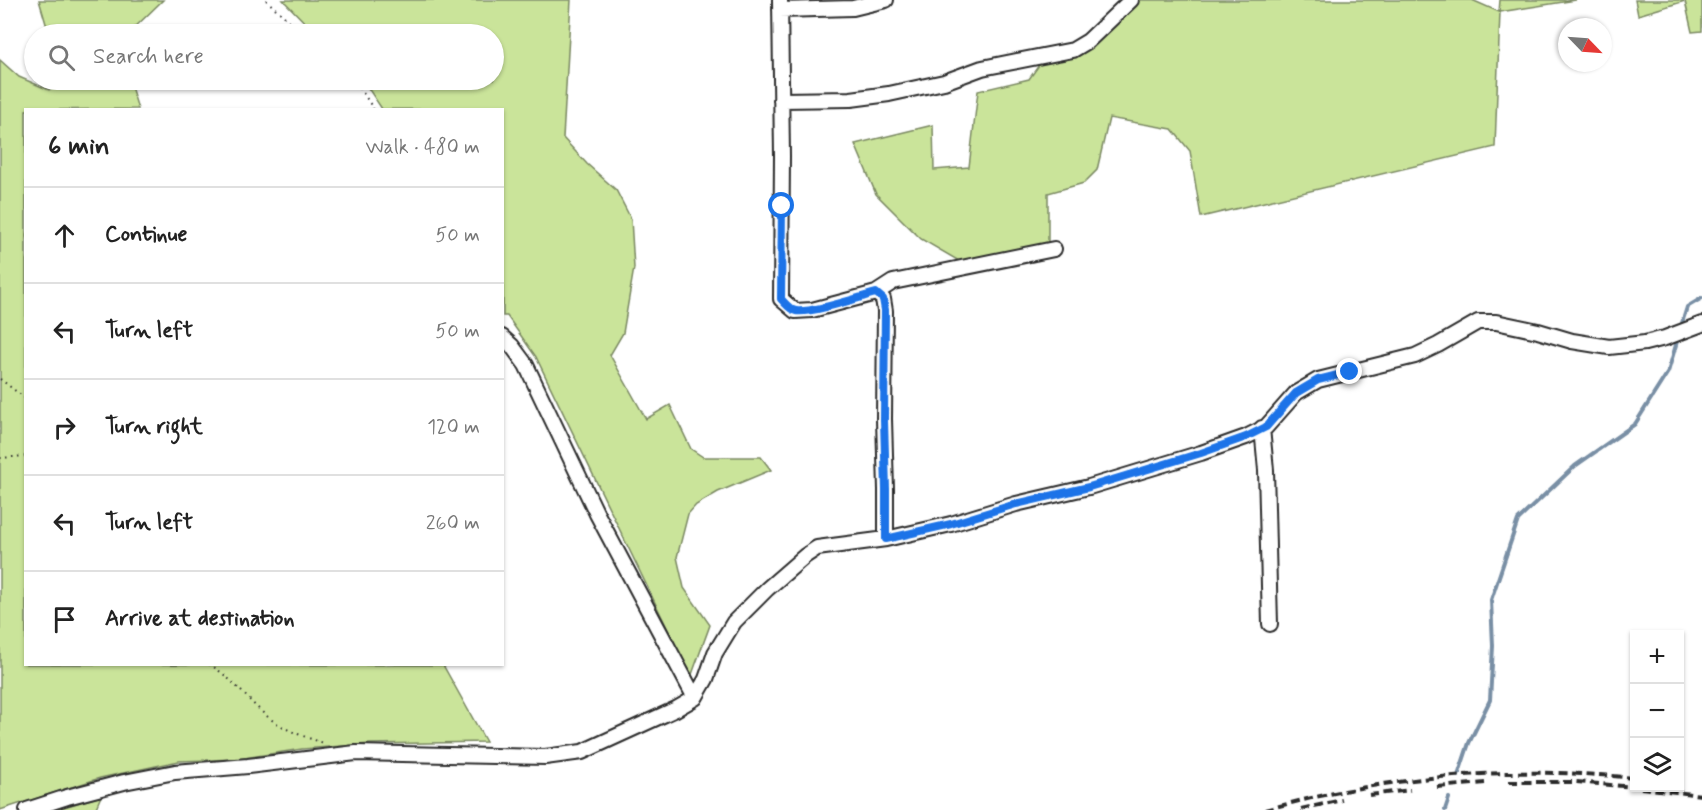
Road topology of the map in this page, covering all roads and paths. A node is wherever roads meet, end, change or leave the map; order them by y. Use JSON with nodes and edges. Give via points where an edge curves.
{"nodes":[{"id":1,"x":266,"y":0,"type":"edge"},
{"id":2,"x":886,"y":0,"type":"edge"},
{"id":3,"x":1131,"y":0,"type":"edge"},
{"id":4,"x":780,"y":5,"type":"edge"},
{"id":5,"x":293,"y":24,"type":"edge"},
{"id":6,"x":361,"y":90,"type":"edge"},
{"id":7,"x":781,"y":100,"type":"junction"},
{"id":8,"x":373,"y":108,"type":"edge"},
{"id":9,"x":1054,"y":249,"type":"dead end"},
{"id":10,"x":876,"y":293,"type":"junction"},
{"id":11,"x":1702,"y":324,"type":"edge"},
{"id":12,"x":504,"y":339,"type":"edge"},
{"id":13,"x":0,"y":379,"type":"edge"},
{"id":14,"x":24,"y":397,"type":"edge"},
{"id":15,"x":1262,"y":429,"type":"junction"},
{"id":16,"x":24,"y":456,"type":"edge"},
{"id":17,"x":0,"y":458,"type":"edge"},
{"id":18,"x":886,"y":539,"type":"junction"},
{"id":19,"x":1270,"y":624,"type":"dead end"},
{"id":20,"x":212,"y":666,"type":"edge"},
{"id":21,"x":695,"y":698,"type":"junction"},
{"id":22,"x":327,"y":744,"type":"dead end"},
{"id":23,"x":27,"y":810,"type":"edge"}],
"edges":[{"from":1,"to":5,"type":"path"},
{"from":2,"to":4,"type":"street","via":[[853,8]]},
{"from":3,"to":7,"type":"street","via":[[1073,50],[982,68],[944,82],[889,94]]},
{"from":4,"to":7,"type":"street"},
{"from":6,"to":8,"type":"path"},
{"from":7,"to":10,"type":"street","via":[[781,299],[795,311],[812,310]]},
{"from":9,"to":10,"type":"street","via":[[893,282]]},
{"from":10,"to":18,"type":"street","via":[[883,299],[885,310]]},
{"from":11,"to":15,"type":"street","via":[[1645,343],[1609,347],[1496,322],[1478,322],[1415,356],[1318,380],[1296,393]]},
{"from":12,"to":21,"type":"street","via":[[526,365],[597,514]]},
{"from":13,"to":14,"type":"path"},
{"from":15,"to":18,"type":"street","via":[[1201,453],[1089,487]]},
{"from":15,"to":19,"type":"street"},
{"from":16,"to":17,"type":"path"},
{"from":18,"to":21,"type":"street","via":[[817,548],[805,556],[734,622]]},
{"from":20,"to":22,"type":"path","via":[[284,729]]},
{"from":21,"to":23,"type":"street","via":[[582,752],[545,757],[356,753],[175,772]]}]}
